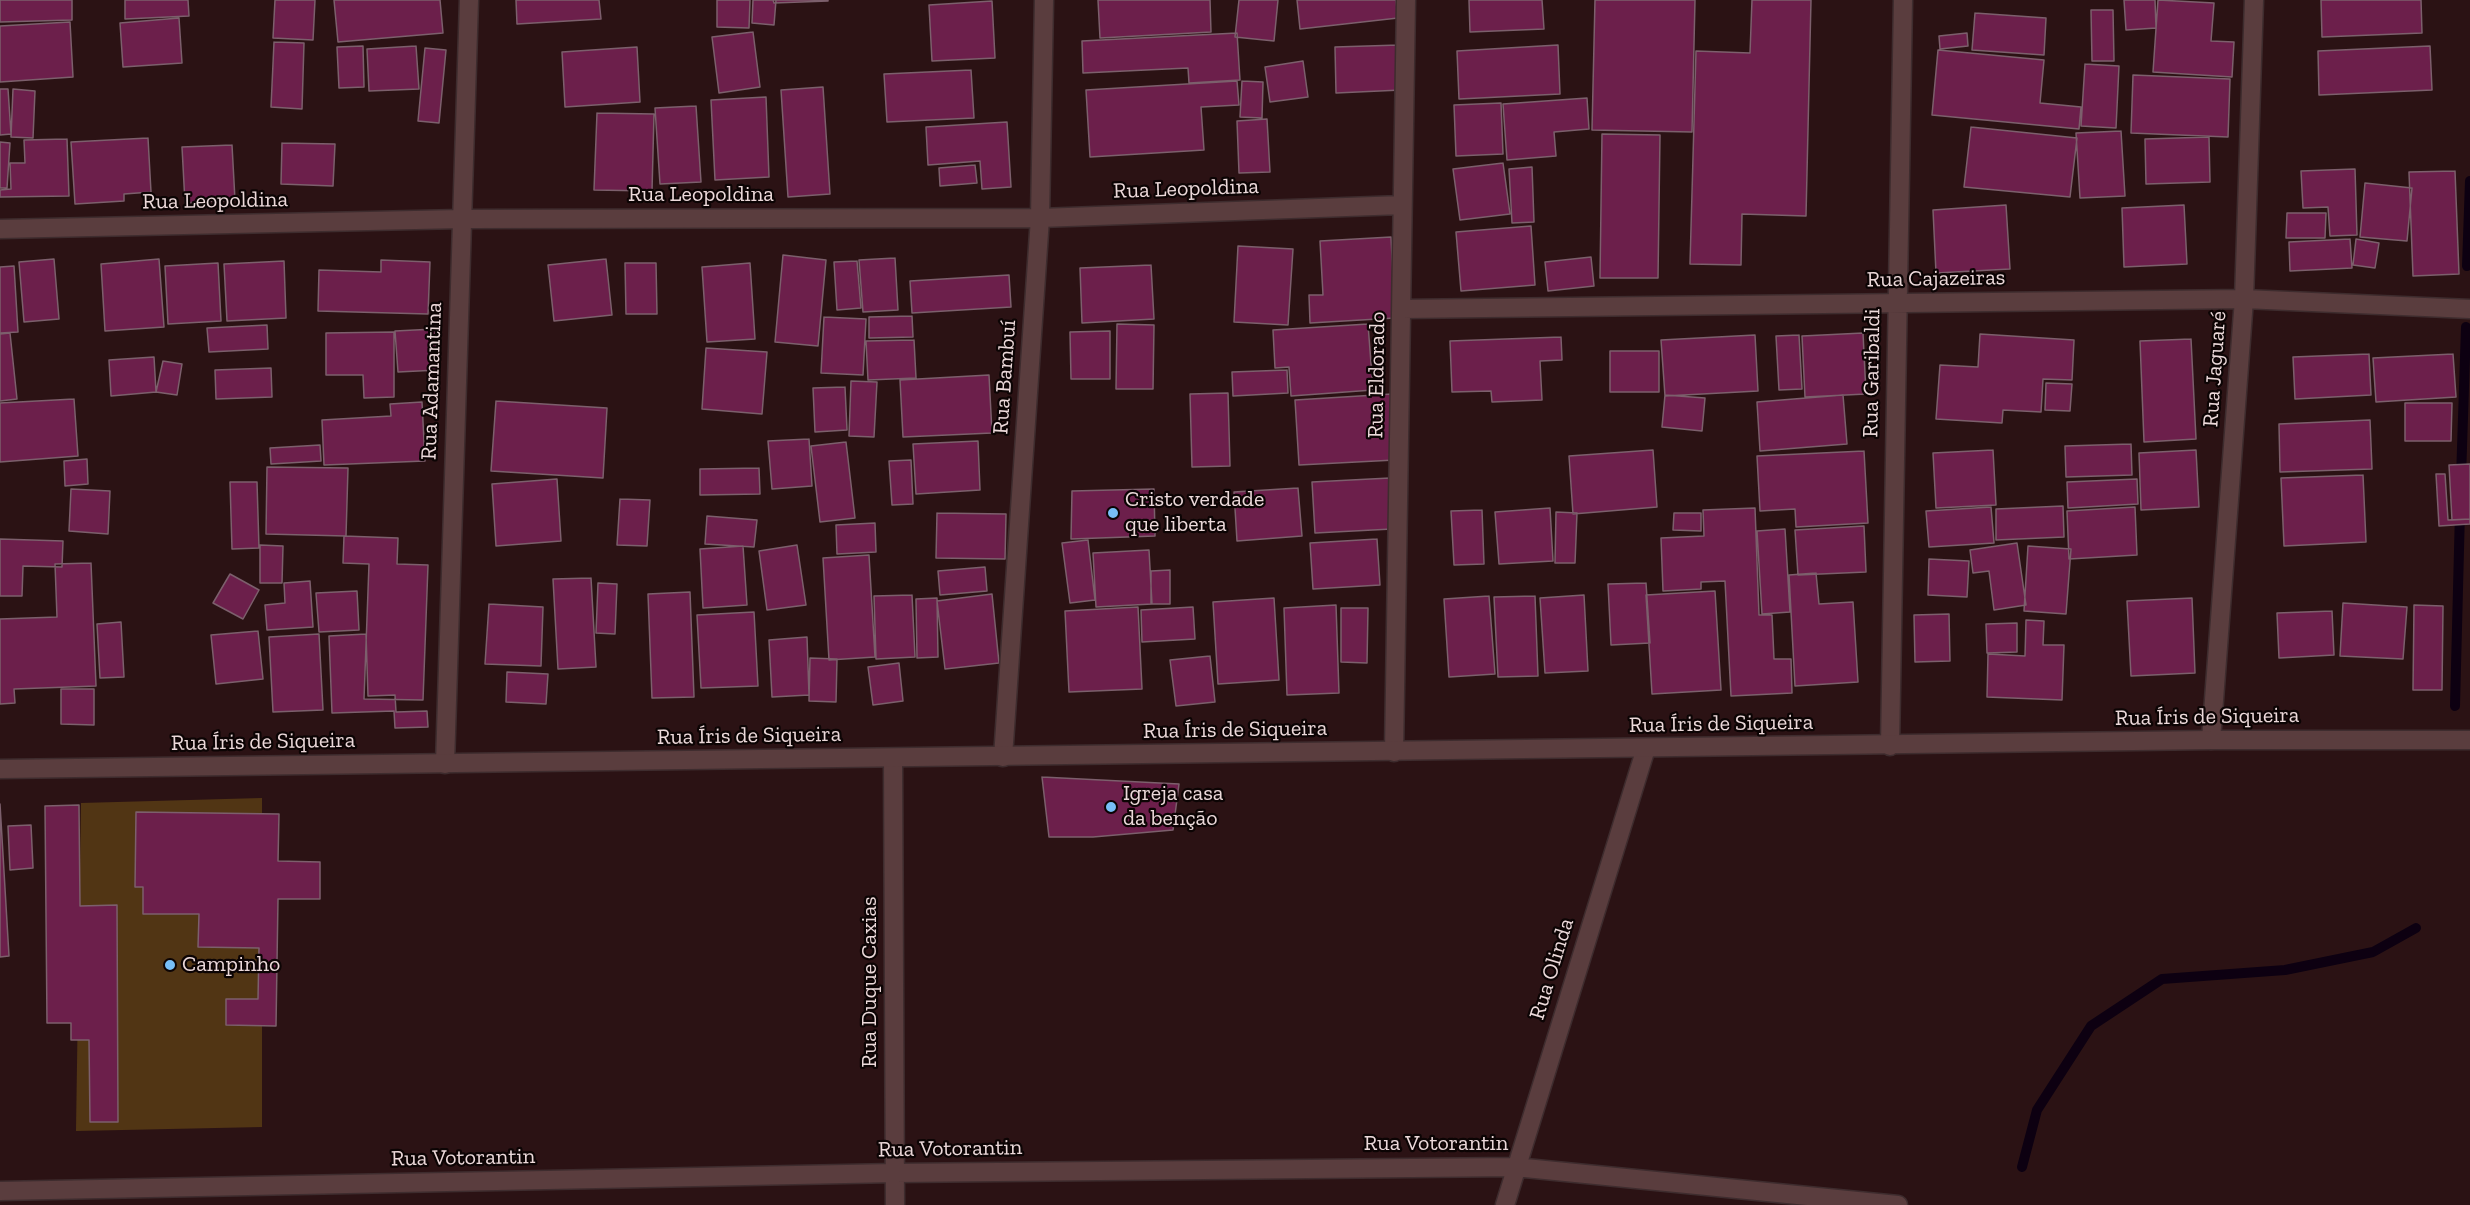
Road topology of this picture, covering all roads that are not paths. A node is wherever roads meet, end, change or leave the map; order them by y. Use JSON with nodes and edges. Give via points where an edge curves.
{"nodes":[{"id":1,"x":469,"y":0,"type":"edge"},
{"id":2,"x":1044,"y":0,"type":"edge"},
{"id":3,"x":1406,"y":0,"type":"edge"},
{"id":4,"x":1903,"y":0,"type":"edge"},
{"id":5,"x":2254,"y":0,"type":"edge"},
{"id":6,"x":1402,"y":205,"type":"junction"},
{"id":7,"x":1040,"y":218,"type":"junction"},
{"id":8,"x":461,"y":219,"type":"junction"},
{"id":9,"x":0,"y":229,"type":"edge"},
{"id":10,"x":2244,"y":299,"type":"junction"},
{"id":11,"x":1897,"y":303,"type":"junction"},
{"id":12,"x":1402,"y":309,"type":"junction"},
{"id":13,"x":2470,"y":309,"type":"edge"},
{"id":14,"x":2211,"y":740,"type":"junction"},
{"id":15,"x":2470,"y":740,"type":"edge"},
{"id":16,"x":1890,"y":746,"type":"junction"},
{"id":17,"x":1646,"y":748,"type":"junction"},
{"id":18,"x":1394,"y":752,"type":"junction"},
{"id":19,"x":1003,"y":757,"type":"junction"},
{"id":20,"x":893,"y":759,"type":"junction"},
{"id":21,"x":445,"y":764,"type":"junction"},
{"id":22,"x":0,"y":769,"type":"edge"},
{"id":23,"x":1515,"y":1167,"type":"junction"},
{"id":24,"x":895,"y":1173,"type":"junction"},
{"id":25,"x":0,"y":1191,"type":"edge"},
{"id":26,"x":895,"y":1205,"type":"edge"},
{"id":27,"x":1505,"y":1205,"type":"edge"},
{"id":28,"x":1898,"y":1205,"type":"edge"}],
"edges":[{"from":1,"to":8,"type":"street","name":"Rua Adamantina"},
{"from":2,"to":7,"type":"street","name":"Rua Bambuí"},
{"from":3,"to":6,"type":"street","name":"Rua Eldorado"},
{"from":4,"to":11,"type":"street","name":"Rua Garibaldi"},
{"from":5,"to":10,"type":"street","name":"Rua Jaguaré"},
{"from":6,"to":7,"type":"street","name":"Rua Leopoldina"},
{"from":6,"to":12,"type":"street","name":"Rua Eldorado"},
{"from":7,"to":8,"type":"street","name":"Rua Leopoldina"},
{"from":7,"to":19,"type":"street","name":"Rua Bambuí"},
{"from":8,"to":9,"type":"street","name":"Rua Leopoldina"},
{"from":8,"to":21,"type":"street","name":"Rua Adamantina"},
{"from":10,"to":11,"type":"street","name":"Rua Cajazeiras"},
{"from":10,"to":13,"type":"street","name":"Rua Cajazeiras"},
{"from":10,"to":14,"type":"street","name":"Rua Jaguaré"},
{"from":11,"to":12,"type":"street","name":"Rua Cajazeiras"},
{"from":11,"to":16,"type":"street","name":"Rua Garibaldi"},
{"from":12,"to":18,"type":"street","name":"Rua Eldorado"},
{"from":14,"to":15,"type":"street","name":"Rua Íris de Siqueira"},
{"from":14,"to":16,"type":"street","name":"Rua Íris de Siqueira"},
{"from":16,"to":17,"type":"street","name":"Rua Íris de Siqueira"},
{"from":17,"to":18,"type":"street","name":"Rua Íris de Siqueira"},
{"from":17,"to":23,"type":"street","name":"Rua Olinda"},
{"from":18,"to":19,"type":"street","name":"Rua Íris de Siqueira"},
{"from":19,"to":20,"type":"street","name":"Rua Íris de Siqueira"},
{"from":20,"to":21,"type":"street","name":"Rua Íris de Siqueira"},
{"from":20,"to":24,"type":"street","name":"Rua Duque Caxias"},
{"from":21,"to":22,"type":"street","name":"Rua Íris de Siqueira"},
{"from":23,"to":24,"type":"street","name":"Rua Votorantin"},
{"from":23,"to":27,"type":"street","name":"Rua Olinda"},
{"from":23,"to":28,"type":"street","name":"Rua Votorantin"},
{"from":24,"to":25,"type":"street","name":"Rua Votorantin"},
{"from":24,"to":26,"type":"street","name":"Rua Duque Caxias"}]}
